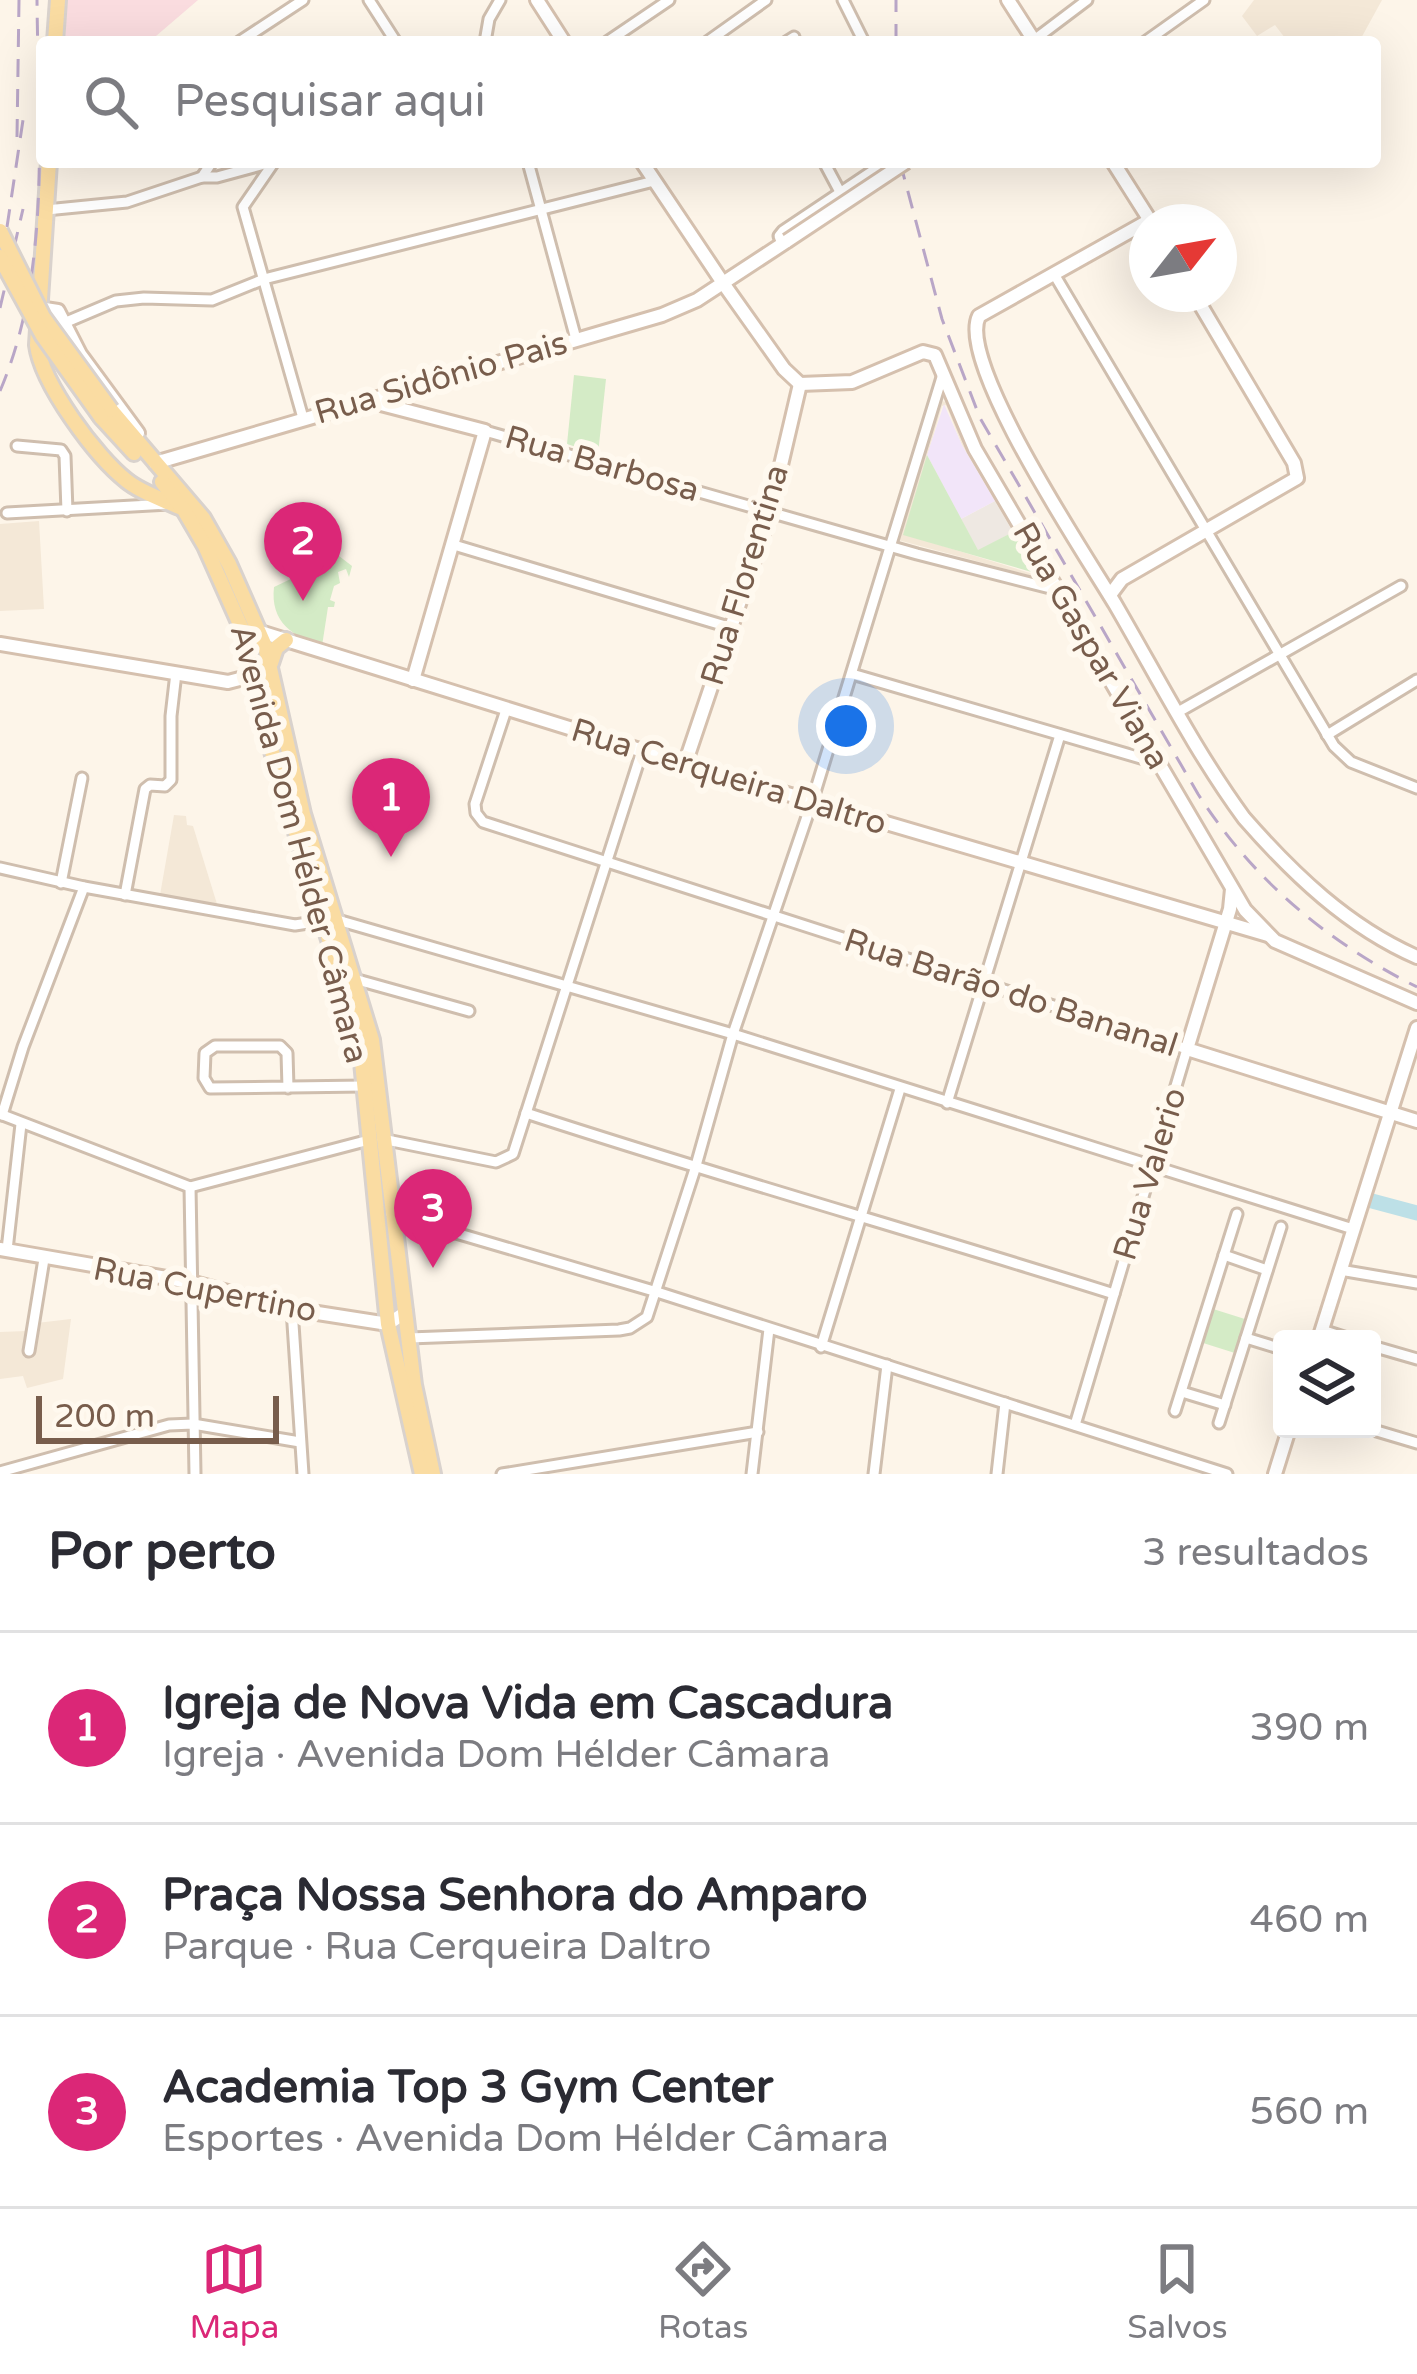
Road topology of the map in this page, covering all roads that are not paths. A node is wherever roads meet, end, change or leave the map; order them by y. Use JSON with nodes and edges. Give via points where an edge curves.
{"nodes":[{"id":1,"x":58,"y":0,"type":"edge"},
{"id":2,"x":303,"y":0,"type":"edge"},
{"id":3,"x":369,"y":0,"type":"edge"},
{"id":4,"x":500,"y":0,"type":"edge"},
{"id":5,"x":537,"y":0,"type":"edge"},
{"id":6,"x":669,"y":0,"type":"edge"},
{"id":7,"x":766,"y":0,"type":"edge"},
{"id":8,"x":843,"y":0,"type":"edge"},
{"id":9,"x":1008,"y":0,"type":"edge"},
{"id":10,"x":1088,"y":0,"type":"edge"},
{"id":11,"x":1204,"y":0,"type":"edge"},
{"id":12,"x":55,"y":36,"type":"edge"},
{"id":13,"x":249,"y":36,"type":"edge"},
{"id":14,"x":392,"y":36,"type":"edge"},
{"id":15,"x":486,"y":36,"type":"edge"},
{"id":16,"x":561,"y":36,"type":"edge"},
{"id":17,"x":617,"y":36,"type":"edge"},
{"id":18,"x":715,"y":36,"type":"edge"},
{"id":19,"x":861,"y":36,"type":"edge"},
{"id":20,"x":1032,"y":36,"type":"edge"},
{"id":21,"x":1041,"y":36,"type":"edge"},
{"id":22,"x":1153,"y":36,"type":"edge"},
{"id":23,"x":51,"y":168,"type":"edge"},
{"id":24,"x":208,"y":168,"type":"edge"},
{"id":25,"x":251,"y":168,"type":"edge"},
{"id":26,"x":269,"y":168,"type":"edge"},
{"id":27,"x":530,"y":168,"type":"edge"},
{"id":28,"x":646,"y":168,"type":"edge"},
{"id":29,"x":827,"y":168,"type":"edge"},
{"id":30,"x":877,"y":168,"type":"edge"},
{"id":31,"x":897,"y":168,"type":"edge"},
{"id":32,"x":1117,"y":168,"type":"edge"},
{"id":33,"x":202,"y":177,"type":"junction"},
{"id":34,"x":654,"y":181,"type":"junction"},
{"id":35,"x":840,"y":192,"type":"junction"},
{"id":36,"x":1139,"y":204,"type":"edge"},
{"id":37,"x":542,"y":209,"type":"junction"},
{"id":38,"x":46,"y":210,"type":"junction"},
{"id":39,"x":0,"y":231,"type":"edge"},
{"id":40,"x":1129,"y":233,"type":"edge"},
{"id":41,"x":784,"y":243,"type":"junction"},
{"id":42,"x":0,"y":257,"type":"edge"},
{"id":43,"x":1054,"y":274,"type":"junction"},
{"id":44,"x":264,"y":279,"type":"junction"},
{"id":45,"x":723,"y":284,"type":"junction"},
{"id":46,"x":1204,"y":312,"type":"edge"},
{"id":47,"x":39,"y":313,"type":"junction"},
{"id":48,"x":64,"y":323,"type":"junction"},
{"id":49,"x":576,"y":339,"type":"junction"},
{"id":50,"x":943,"y":373,"type":"junction"},
{"id":51,"x":800,"y":384,"type":"junction"},
{"id":52,"x":352,"y":406,"type":"junction"},
{"id":53,"x":106,"y":414,"type":"junction"},
{"id":54,"x":303,"y":418,"type":"junction"},
{"id":55,"x":484,"y":431,"type":"junction"},
{"id":56,"x":17,"y":446,"type":"dead end"},
{"id":57,"x":152,"y":459,"type":"junction"},
{"id":58,"x":128,"y":482,"type":"junction"},
{"id":59,"x":177,"y":507,"type":"junction"},
{"id":60,"x":128,"y":508,"type":"junction"},
{"id":61,"x":67,"y":511,"type":"junction"},
{"id":62,"x":770,"y":512,"type":"junction"},
{"id":63,"x":8,"y":513,"type":"dead end"},
{"id":64,"x":1206,"y":531,"type":"junction"},
{"id":65,"x":454,"y":545,"type":"junction"},
{"id":66,"x":888,"y":545,"type":"junction"},
{"id":67,"x":1094,"y":571,"type":"junction"},
{"id":68,"x":1127,"y":576,"type":"junction"},
{"id":69,"x":1401,"y":586,"type":"dead end"},
{"id":70,"x":1058,"y":590,"type":"junction"},
{"id":71,"x":1110,"y":595,"type":"junction"},
{"id":72,"x":239,"y":619,"type":"junction"},
{"id":73,"x":732,"y":628,"type":"junction"},
{"id":74,"x":260,"y":632,"type":"junction"},
{"id":75,"x":286,"y":640,"type":"junction"},
{"id":76,"x":0,"y":644,"type":"edge"},
{"id":77,"x":1279,"y":655,"type":"junction"},
{"id":78,"x":262,"y":672,"type":"junction"},
{"id":79,"x":176,"y":674,"type":"junction"},
{"id":80,"x":852,"y":674,"type":"junction"},
{"id":81,"x":413,"y":680,"type":"junction"},
{"id":82,"x":1417,"y":680,"type":"edge"},
{"id":83,"x":506,"y":710,"type":"junction"},
{"id":84,"x":1178,"y":712,"type":"junction"},
{"id":85,"x":1060,"y":735,"type":"junction"},
{"id":86,"x":1327,"y":735,"type":"junction"},
{"id":87,"x":642,"y":751,"type":"junction"},
{"id":88,"x":685,"y":764,"type":"junction"},
{"id":89,"x":1160,"y":764,"type":"junction"},
{"id":90,"x":82,"y":778,"type":"dead end"},
{"id":91,"x":1417,"y":788,"type":"edge"},
{"id":92,"x":812,"y":802,"type":"junction"},
{"id":93,"x":1021,"y":862,"type":"junction"},
{"id":94,"x":606,"y":863,"type":"junction"},
{"id":95,"x":0,"y":868,"type":"edge"},
{"id":96,"x":61,"y":883,"type":"junction"},
{"id":97,"x":84,"y":887,"type":"junction"},
{"id":98,"x":1232,"y":888,"type":"junction"},
{"id":99,"x":125,"y":895,"type":"junction"},
{"id":100,"x":772,"y":918,"type":"junction"},
{"id":101,"x":327,"y":920,"type":"junction"},
{"id":102,"x":1225,"y":922,"type":"junction"},
{"id":103,"x":1268,"y":935,"type":"junction"},
{"id":104,"x":1417,"y":957,"type":"edge"},
{"id":105,"x":354,"y":979,"type":"junction"},
{"id":106,"x":983,"y":985,"type":"junction"},
{"id":107,"x":566,"y":986,"type":"junction"},
{"id":108,"x":1417,"y":1003,"type":"edge"},
{"id":109,"x":469,"y":1011,"type":"dead end"},
{"id":110,"x":1417,"y":1028,"type":"edge"},
{"id":111,"x":733,"y":1034,"type":"junction"},
{"id":112,"x":1187,"y":1049,"type":"junction"},
{"id":113,"x":364,"y":1086,"type":"junction"},
{"id":114,"x":288,"y":1088,"type":"junction"},
{"id":115,"x":900,"y":1089,"type":"junction"},
{"id":116,"x":947,"y":1103,"type":"junction"},
{"id":117,"x":526,"y":1113,"type":"junction"},
{"id":118,"x":1391,"y":1113,"type":"junction"},
{"id":119,"x":1,"y":1114,"type":"edge"},
{"id":120,"x":1417,"y":1121,"type":"edge"},
{"id":121,"x":21,"y":1124,"type":"junction"},
{"id":122,"x":375,"y":1140,"type":"junction"},
{"id":123,"x":1152,"y":1166,"type":"junction"},
{"id":124,"x":695,"y":1169,"type":"junction"},
{"id":125,"x":190,"y":1187,"type":"junction"},
{"id":126,"x":391,"y":1214,"type":"junction"},
{"id":127,"x":859,"y":1214,"type":"junction"},
{"id":128,"x":1237,"y":1214,"type":"dead end"},
{"id":129,"x":1281,"y":1227,"type":"dead end"},
{"id":130,"x":1353,"y":1229,"type":"junction"},
{"id":131,"x":3,"y":1250,"type":"edge"},
{"id":132,"x":1224,"y":1256,"type":"junction"},
{"id":133,"x":44,"y":1259,"type":"junction"},
{"id":134,"x":1268,"y":1270,"type":"junction"},
{"id":135,"x":1340,"y":1270,"type":"junction"},
{"id":136,"x":190,"y":1282,"type":"junction"},
{"id":137,"x":1417,"y":1283,"type":"edge"},
{"id":138,"x":657,"y":1292,"type":"junction"},
{"id":139,"x":1114,"y":1294,"type":"junction"},
{"id":140,"x":292,"y":1309,"type":"junction"},
{"id":141,"x":406,"y":1312,"type":"junction"},
{"id":142,"x":388,"y":1324,"type":"junction"},
{"id":143,"x":769,"y":1329,"type":"junction"},
{"id":144,"x":1322,"y":1330,"type":"edge"},
{"id":145,"x":409,"y":1338,"type":"junction"},
{"id":146,"x":1246,"y":1338,"type":"junction"},
{"id":147,"x":1273,"y":1346,"type":"edge"},
{"id":148,"x":821,"y":1347,"type":"junction"},
{"id":149,"x":1381,"y":1349,"type":"edge"},
{"id":150,"x":29,"y":1351,"type":"dead end"},
{"id":151,"x":1417,"y":1359,"type":"edge"},
{"id":152,"x":887,"y":1365,"type":"junction"},
{"id":153,"x":1182,"y":1392,"type":"junction"},
{"id":154,"x":1005,"y":1403,"type":"junction"},
{"id":155,"x":1225,"y":1405,"type":"junction"},
{"id":156,"x":1175,"y":1411,"type":"dead end"},
{"id":157,"x":1219,"y":1423,"type":"dead end"},
{"id":158,"x":193,"y":1424,"type":"junction"},
{"id":159,"x":1075,"y":1425,"type":"junction"},
{"id":160,"x":758,"y":1432,"type":"junction"},
{"id":161,"x":1381,"y":1432,"type":"edge"},
{"id":162,"x":1286,"y":1438,"type":"edge"},
{"id":163,"x":300,"y":1442,"type":"junction"},
{"id":164,"x":1417,"y":1443,"type":"edge"},
{"id":165,"x":0,"y":1472,"type":"edge"},
{"id":166,"x":195,"y":1474,"type":"edge"},
{"id":167,"x":303,"y":1474,"type":"edge"},
{"id":168,"x":422,"y":1474,"type":"edge"},
{"id":169,"x":433,"y":1474,"type":"edge"},
{"id":170,"x":502,"y":1474,"type":"edge"},
{"id":171,"x":752,"y":1474,"type":"edge"},
{"id":172,"x":874,"y":1474,"type":"edge"},
{"id":173,"x":997,"y":1474,"type":"edge"},
{"id":174,"x":1227,"y":1474,"type":"edge"},
{"id":175,"x":1275,"y":1474,"type":"edge"}],
"edges":[{"from":1,"to":12,"type":"main road"},
{"from":2,"to":13,"type":"street"},
{"from":3,"to":14,"type":"street"},
{"from":4,"to":15,"type":"street"},
{"from":5,"to":16,"type":"main road"},
{"from":6,"to":17,"type":"street"},
{"from":7,"to":18,"type":"street"},
{"from":8,"to":19,"type":"street"},
{"from":9,"to":20,"type":"main road"},
{"from":10,"to":21,"type":"street"},
{"from":11,"to":22,"type":"street"},
{"from":23,"to":38,"type":"main road"},
{"from":24,"to":33,"type":"street"},
{"from":25,"to":33,"type":"street"},
{"from":26,"to":44,"type":"street","via":[[243,207]]},
{"from":27,"to":37,"type":"street"},
{"from":28,"to":34,"type":"main road"},
{"from":29,"to":35,"type":"street"},
{"from":30,"to":35,"type":"street"},
{"from":31,"to":41,"type":"main road","name":"Rua Sidônio Pais","bridge":true},
{"from":32,"to":36,"type":"main road"},
{"from":33,"to":38,"type":"street","via":[[127,202]]},
{"from":34,"to":37,"type":"street"},
{"from":34,"to":45,"type":"main road"},
{"from":35,"to":41,"type":"street","via":[[781,232]]},
{"from":37,"to":44,"type":"street"},
{"from":37,"to":49,"type":"street"},
{"from":38,"to":47,"type":"main road"},
{"from":39,"to":53,"type":"main road","bridge":true},
{"from":40,"to":43,"type":"main road"},
{"from":41,"to":45,"type":"main road","name":"Rua Sidônio Pais"},
{"from":42,"to":53,"type":"main road","bridge":true,"via":[[43,336]]},
{"from":43,"to":64,"type":"street"},
{"from":43,"to":67,"type":"main road","via":[[976,321],[982,359],[1018,442]]},
{"from":44,"to":48,"type":"street","via":[[212,300],[116,302]]},
{"from":44,"to":54,"type":"street"},
{"from":45,"to":49,"type":"main road","name":"Rua Sidônio Pais","via":[[662,315]]},
{"from":45,"to":51,"type":"main road"},
{"from":46,"to":64,"type":"main road","via":[[1298,473]]},
{"from":47,"to":48,"type":"main road","via":[[56,309]]},
{"from":47,"to":58,"type":"main road","via":[[46,380]]},
{"from":48,"to":57,"type":"main road","name":"Avenida Dom Hélder Câmara"},
{"from":49,"to":52,"type":"main road","name":"Rua Sidônio Pais"},
{"from":50,"to":51,"type":"main road","name":"Rua Gaspar Viana","via":[[927,351],[852,382]]},
{"from":50,"to":66,"type":"street"},
{"from":50,"to":70,"type":"main road","name":"Rua Gaspar Viana","via":[[975,449]]},
{"from":51,"to":62,"type":"main road","name":"Rua Florentina"},
{"from":52,"to":54,"type":"main road","name":"Rua Sidônio Pais"},
{"from":52,"to":55,"type":"main road","name":"Rua Barbosa","via":[[386,403]]},
{"from":53,"to":57,"type":"main road","name":"Avenida Dom Hélder Câmara"},
{"from":53,"to":59,"type":"main road","name":"Avenida Dom Hélder Câmara"},
{"from":54,"to":57,"type":"main road","name":"Rua Sidônio Pais"},
{"from":55,"to":62,"type":"street","name":"Rua Barbosa"},
{"from":55,"to":65,"type":"main road"},
{"from":56,"to":61,"type":"street","via":[[62,450]]},
{"from":57,"to":74,"type":"main road","name":"Avenida Dom Hélder Câmara","via":[[203,518]]},
{"from":58,"to":59,"type":"main road"},
{"from":58,"to":60,"type":"street"},
{"from":59,"to":60,"type":"street"},
{"from":59,"to":72,"type":"main road","name":"Avenida Dom Hélder Câmara"},
{"from":60,"to":61,"type":"street"},
{"from":61,"to":63,"type":"street"},
{"from":62,"to":66,"type":"street","name":"Rua Barbosa"},
{"from":62,"to":73,"type":"main road","name":"Rua Florentina"},
{"from":64,"to":68,"type":"main road"},
{"from":64,"to":77,"type":"street"},
{"from":65,"to":73,"type":"street"},
{"from":65,"to":81,"type":"main road"},
{"from":66,"to":70,"type":"street","name":"Rua Barbosa"},
{"from":66,"to":80,"type":"street"},
{"from":67,"to":68,"type":"main road"},
{"from":67,"to":71,"type":"main road"},
{"from":68,"to":71,"type":"main road"},
{"from":69,"to":77,"type":"street"},
{"from":70,"to":89,"type":"main road","name":"Rua Gaspar Viana"},
{"from":71,"to":84,"type":"main road"},
{"from":72,"to":74,"type":"main road","name":"Rua Cerqueira Daltro"},
{"from":72,"to":78,"type":"main road","name":"Avenida Dom Hélder Câmara"},
{"from":73,"to":88,"type":"main road","name":"Rua Florentina"},
{"from":74,"to":75,"type":"main road","name":"Rua Cerqueira Daltro"},
{"from":74,"to":78,"type":"main road","name":"Avenida Dom Hélder Câmara"},
{"from":75,"to":78,"type":"main road"},
{"from":75,"to":81,"type":"main road","name":"Rua Cerqueira Daltro"},
{"from":76,"to":79,"type":"main road"},
{"from":77,"to":84,"type":"street"},
{"from":77,"to":86,"type":"street"},
{"from":78,"to":79,"type":"main road","via":[[236,683]]},
{"from":78,"to":101,"type":"main road","name":"Avenida Dom Hélder Câmara"},
{"from":79,"to":99,"type":"street","via":[[171,780],[145,789]]},
{"from":80,"to":85,"type":"street"},
{"from":80,"to":92,"type":"street"},
{"from":81,"to":83,"type":"main road","name":"Rua Cerqueira Daltro"},
{"from":82,"to":86,"type":"street"},
{"from":83,"to":87,"type":"main road","name":"Rua Cerqueira Daltro"},
{"from":83,"to":94,"type":"street","name":"Rua Barão do Bananal","via":[[478,816]]},
{"from":84,"to":104,"type":"main road","via":[[1225,793],[1280,858],[1362,928]]},
{"from":85,"to":89,"type":"street"},
{"from":85,"to":93,"type":"street"},
{"from":86,"to":91,"type":"street","via":[[1351,763]]},
{"from":87,"to":88,"type":"main road","name":"Rua Cerqueira Daltro"},
{"from":87,"to":94,"type":"street"},
{"from":88,"to":92,"type":"main road","name":"Rua Cerqueira Daltro"},
{"from":89,"to":98,"type":"main road","name":"Rua Gaspar Viana"},
{"from":90,"to":96,"type":"street"},
{"from":92,"to":93,"type":"main road","name":"Rua Cerqueira Daltro"},
{"from":92,"to":100,"type":"street"},
{"from":93,"to":102,"type":"main road","name":"Rua Cerqueira Daltro"},
{"from":93,"to":106,"type":"street"},
{"from":94,"to":100,"type":"street","name":"Rua Barão do Bananal"},
{"from":94,"to":107,"type":"street"},
{"from":95,"to":96,"type":"street"},
{"from":96,"to":97,"type":"street"},
{"from":97,"to":99,"type":"street"},
{"from":97,"to":119,"type":"street"},
{"from":98,"to":102,"type":"main road"},
{"from":98,"to":103,"type":"main road","name":"Rua Gaspar Viana"},
{"from":99,"to":101,"type":"street","via":[[296,925]]},
{"from":100,"to":106,"type":"street","name":"Rua Barão do Bananal"},
{"from":100,"to":111,"type":"street"},
{"from":101,"to":105,"type":"main road","name":"Avenida Dom Hélder Câmara"},
{"from":101,"to":107,"type":"street"},
{"from":101,"to":113,"type":"main road","name":"Avenida Dom Hélder Câmara"},
{"from":102,"to":103,"type":"main road","name":"Rua Cerqueira Daltro"},
{"from":102,"to":112,"type":"main road","name":"Rua Valerio"},
{"from":103,"to":108,"type":"main road","name":"Rua Cerqueira Daltro"},
{"from":105,"to":109,"type":"street"},
{"from":105,"to":122,"type":"main road","name":"Avenida Dom Hélder Câmara","via":[[372,1040]]},
{"from":106,"to":112,"type":"street","name":"Rua Barão do Bananal"},
{"from":106,"to":116,"type":"street"},
{"from":107,"to":111,"type":"street"},
{"from":107,"to":117,"type":"street"},
{"from":110,"to":118,"type":"main road"},
{"from":111,"to":115,"type":"street"},
{"from":111,"to":124,"type":"street"},
{"from":112,"to":118,"type":"main road","name":"Rua Barão do Bananal"},
{"from":112,"to":123,"type":"street","name":"Rua Valerio"},
{"from":113,"to":114,"type":"street"},
{"from":113,"to":122,"type":"main road","name":"Avenida Dom Hélder Câmara"},
{"from":114,"to":114,"type":"street","via":[[284,1047],[215,1046],[206,1053],[210,1088]]},
{"from":115,"to":116,"type":"street"},
{"from":115,"to":127,"type":"street"},
{"from":116,"to":123,"type":"street"},
{"from":117,"to":122,"type":"street","via":[[518,1143],[496,1162]]},
{"from":117,"to":124,"type":"street"},
{"from":118,"to":120,"type":"main road","name":"Rua Barão do Bananal"},
{"from":118,"to":130,"type":"main road"},
{"from":119,"to":121,"type":"street"},
{"from":121,"to":125,"type":"street"},
{"from":121,"to":131,"type":"street"},
{"from":122,"to":125,"type":"street"},
{"from":122,"to":126,"type":"main road","name":"Avenida Dom Hélder Câmara"},
{"from":122,"to":142,"type":"main road","name":"Avenida Dom Hélder Câmara"},
{"from":123,"to":130,"type":"street"},
{"from":123,"to":139,"type":"street","name":"Rua Valerio"},
{"from":124,"to":127,"type":"street"},
{"from":124,"to":138,"type":"street"},
{"from":125,"to":136,"type":"street"},
{"from":126,"to":138,"type":"street"},
{"from":126,"to":141,"type":"main road","name":"Avenida Dom Hélder Câmara"},
{"from":127,"to":139,"type":"street"},
{"from":127,"to":148,"type":"street"},
{"from":128,"to":132,"type":"street"},
{"from":129,"to":134,"type":"street"},
{"from":130,"to":135,"type":"main road"},
{"from":131,"to":133,"type":"main road","name":"Rua Cupertino"},
{"from":132,"to":134,"type":"street"},
{"from":132,"to":153,"type":"street"},
{"from":133,"to":136,"type":"main road","name":"Rua Cupertino"},
{"from":133,"to":150,"type":"street"},
{"from":134,"to":146,"type":"street"},
{"from":135,"to":137,"type":"street"},
{"from":135,"to":144,"type":"main road"},
{"from":136,"to":140,"type":"main road","name":"Rua Cupertino"},
{"from":136,"to":158,"type":"street"},
{"from":138,"to":143,"type":"street"},
{"from":138,"to":145,"type":"street","via":[[641,1322],[620,1330]]},
{"from":139,"to":159,"type":"street","name":"Rua Valerio"},
{"from":140,"to":142,"type":"main road","name":"Rua Cupertino"},
{"from":140,"to":163,"type":"street"},
{"from":141,"to":142,"type":"main road"},
{"from":141,"to":145,"type":"main road","name":"Avenida Dom Hélder Câmara"},
{"from":142,"to":168,"type":"main road","name":"Avenida Dom Hélder Câmara"},
{"from":143,"to":148,"type":"street"},
{"from":143,"to":160,"type":"street"},
{"from":145,"to":169,"type":"main road","name":"Avenida Dom Hélder Câmara"},
{"from":146,"to":147,"type":"street"},
{"from":146,"to":155,"type":"street"},
{"from":148,"to":152,"type":"street"},
{"from":149,"to":151,"type":"street"},
{"from":152,"to":154,"type":"street"},
{"from":152,"to":172,"type":"street"},
{"from":153,"to":155,"type":"street"},
{"from":153,"to":156,"type":"street"},
{"from":154,"to":159,"type":"street"},
{"from":154,"to":173,"type":"street"},
{"from":155,"to":157,"type":"street"},
{"from":158,"to":163,"type":"street"},
{"from":158,"to":165,"type":"street"},
{"from":158,"to":166,"type":"street"},
{"from":159,"to":174,"type":"street"},
{"from":160,"to":170,"type":"street"},
{"from":160,"to":171,"type":"street"},
{"from":161,"to":164,"type":"street"},
{"from":162,"to":175,"type":"main road"},
{"from":163,"to":167,"type":"street"}]}
